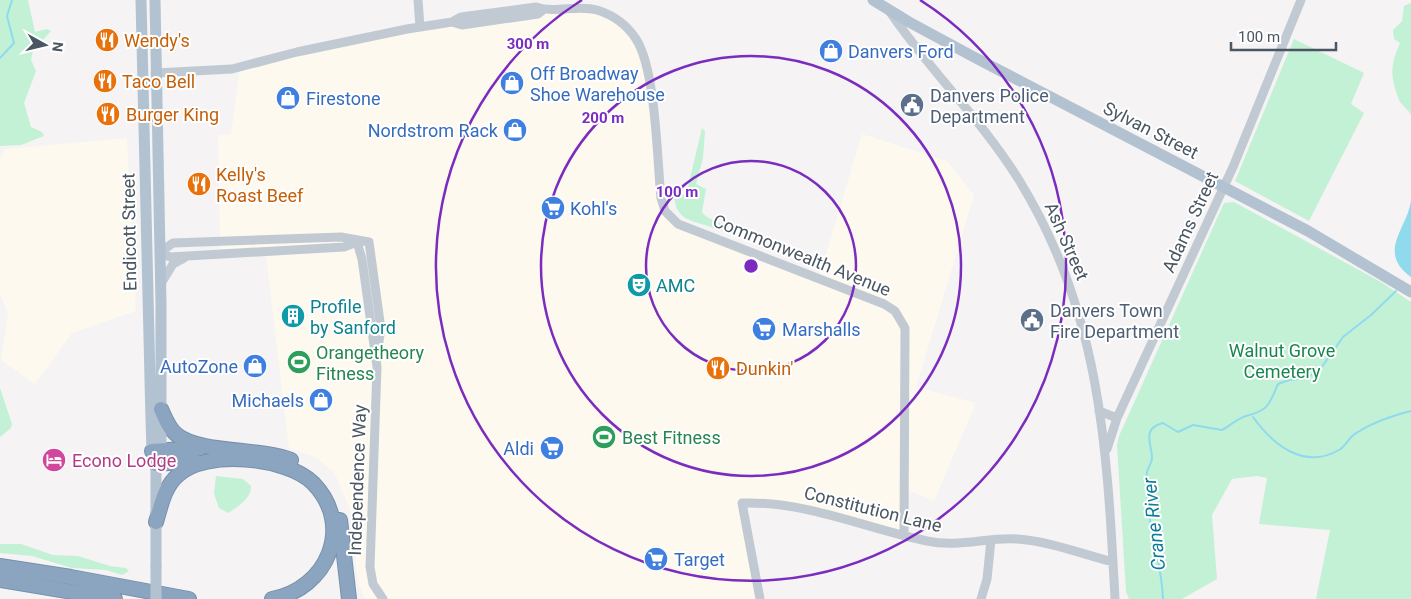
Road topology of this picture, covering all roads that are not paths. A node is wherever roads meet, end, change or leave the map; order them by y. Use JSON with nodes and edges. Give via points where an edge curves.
{"nodes":[{"id":1,"x":141,"y":0,"type":"edge"},
{"id":2,"x":155,"y":0,"type":"edge"},
{"id":3,"x":418,"y":0,"type":"edge"},
{"id":4,"x":873,"y":0,"type":"edge"},
{"id":5,"x":1300,"y":0,"type":"edge"},
{"id":6,"x":889,"y":10,"type":"junction"},
{"id":7,"x":420,"y":27,"type":"junction"},
{"id":8,"x":149,"y":73,"type":"junction"},
{"id":9,"x":1224,"y":187,"type":"junction"},
{"id":10,"x":358,"y":242,"type":"junction"},
{"id":11,"x":154,"y":252,"type":"junction"},
{"id":12,"x":187,"y":256,"type":"junction"},
{"id":13,"x":161,"y":285,"type":"junction"},
{"id":14,"x":1411,"y":292,"type":"edge"},
{"id":15,"x":376,"y":359,"type":"junction"},
{"id":16,"x":161,"y":408,"type":"junction"},
{"id":17,"x":1099,"y":411,"type":"junction"},
{"id":18,"x":1116,"y":418,"type":"junction"},
{"id":19,"x":214,"y":447,"type":"junction"},
{"id":20,"x":156,"y":455,"type":"junction"},
{"id":21,"x":1106,"y":456,"type":"junction"},
{"id":22,"x":203,"y":461,"type":"junction"},
{"id":23,"x":156,"y":522,"type":"junction"},
{"id":24,"x":904,"y":535,"type":"junction"},
{"id":25,"x":992,"y":540,"type":"junction"},
{"id":26,"x":1113,"y":562,"type":"junction"},
{"id":27,"x":0,"y":566,"type":"edge"},
{"id":28,"x":0,"y":580,"type":"edge"},
{"id":29,"x":115,"y":599,"type":"edge"},
{"id":30,"x":156,"y":599,"type":"edge"},
{"id":31,"x":188,"y":599,"type":"edge"},
{"id":32,"x":272,"y":599,"type":"edge"},
{"id":33,"x":349,"y":599,"type":"edge"},
{"id":34,"x":383,"y":599,"type":"edge"},
{"id":35,"x":760,"y":599,"type":"edge"},
{"id":36,"x":981,"y":599,"type":"edge"},
{"id":37,"x":1116,"y":599,"type":"edge"}],
"edges":[{"from":1,"to":8,"type":"main road","name":"Endicott Street"},
{"from":2,"to":8,"type":"main road","name":"Endicott Street"},
{"from":3,"to":7,"type":"street"},
{"from":4,"to":6,"type":"main road","name":"Sylvan Street"},
{"from":5,"to":9,"type":"street","name":"Adams Street"},
{"from":6,"to":9,"type":"main road","name":"Sylvan Street"},
{"from":6,"to":17,"type":"street","name":"Ash Street","via":[[997,146],[1046,228],[1070,283],[1087,338]]},
{"from":7,"to":8,"type":"street","name":"Commonwealth Avenue","via":[[297,52],[240,68]]},
{"from":7,"to":24,"type":"street","name":"Commonwealth Avenue","via":[[581,6],[614,17],[627,27],[644,54],[665,211],[678,224],[884,304],[901,318],[905,328]]},
{"from":8,"to":11,"type":"main road","name":"Endicott Street"},
{"from":9,"to":14,"type":"main road","name":"Sylvan Street","via":[[1308,231]]},
{"from":9,"to":18,"type":"street","name":"Adams Street"},
{"from":10,"to":11,"type":"street","name":"Independence Way","via":[[341,237],[173,243]]},
{"from":10,"to":12,"type":"street","name":"Independence Way","via":[[344,247]]},
{"from":10,"to":15,"type":"street","name":"Independence Way"},
{"from":10,"to":15,"type":"street","name":"Independence Way","via":[[369,242],[380,329]]},
{"from":11,"to":12,"type":"street","name":"Independence Way","via":[[170,257]]},
{"from":11,"to":13,"type":"main road","name":"Endicott Street"},
{"from":11,"to":20,"type":"main road","name":"Endicott Street","via":[[147,303]]},
{"from":12,"to":13,"type":"street","via":[[173,264]]},
{"from":13,"to":16,"type":"main road","name":"Endicott Street"},
{"from":15,"to":34,"type":"street","name":"Independence Way","via":[[370,567],[373,584]]},
{"from":16,"to":19,"type":"highway","via":[[175,434],[191,442]]},
{"from":16,"to":20,"type":"main road","name":"Endicott Street"},
{"from":17,"to":18,"type":"street"},
{"from":17,"to":21,"type":"street","name":"Ash Street"},
{"from":18,"to":21,"type":"street","name":"Adams Street","via":[[1108,438]]},
{"from":19,"to":20,"type":"highway"},
{"from":19,"to":33,"type":"highway","via":[[283,457],[309,470],[326,486],[337,506],[340,520]]},
{"from":20,"to":22,"type":"highway"},
{"from":20,"to":23,"type":"main road","name":"Endicott Street"},
{"from":21,"to":26,"type":"street","name":"Ash Street"},
{"from":22,"to":23,"type":"highway","via":[[185,469],[172,480]]},
{"from":22,"to":32,"type":"highway","via":[[230,459],[288,468],[313,483],[327,503],[333,537],[324,565],[303,588]]},
{"from":23,"to":30,"type":"main road","name":"Endicott Street","bridge":true},
{"from":24,"to":25,"type":"street","name":"Constitution Lane","via":[[946,544]]},
{"from":24,"to":35,"type":"street","name":"Constitution Lane","via":[[814,509],[773,503],[742,503]]},
{"from":25,"to":26,"type":"street","name":"Constitution Lane","via":[[1018,539]]},
{"from":25,"to":36,"type":"street"},
{"from":26,"to":37,"type":"street","name":"Ash Street"},
{"from":27,"to":31,"type":"highway"},
{"from":28,"to":29,"type":"highway"}]}
